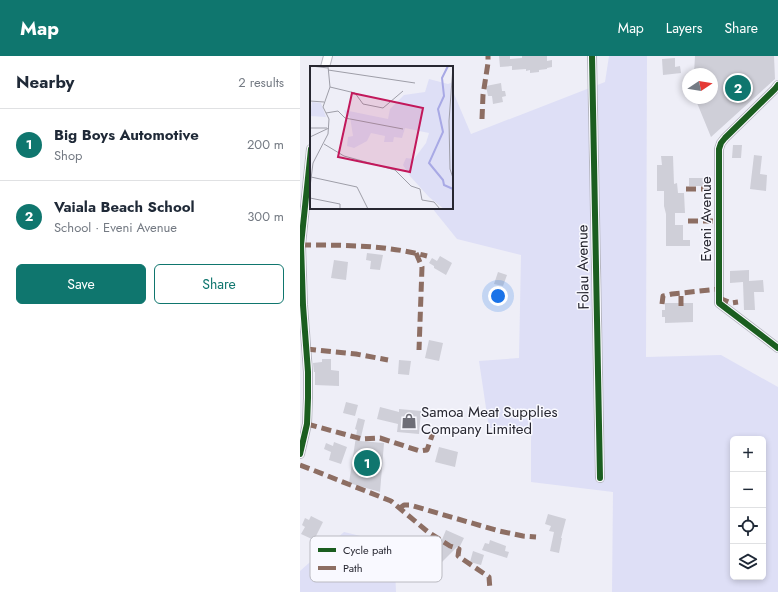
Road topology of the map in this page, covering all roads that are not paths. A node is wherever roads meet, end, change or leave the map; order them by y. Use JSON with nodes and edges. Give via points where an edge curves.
{"nodes":[{"id":1,"x":328,"y":56,"type":"edge"},
{"id":2,"x":592,"y":56,"type":"edge"},
{"id":3,"x":325,"y":66,"type":"edge"},
{"id":4,"x":778,"y":85,"type":"edge"},
{"id":5,"x":310,"y":160,"type":"edge"},
{"id":6,"x":778,"y":348,"type":"edge"},
{"id":7,"x":300,"y":454,"type":"edge"},
{"id":8,"x":600,"y":478,"type":"dead end"}],
"edges":[{"from":1,"to":3,"type":"street"},
{"from":2,"to":8,"type":"street","name":"Folau Avenue"},
{"from":4,"to":6,"type":"street","name":"Eveni Avenue","via":[[725,138],[719,150],[719,303]]},
{"from":5,"to":7,"type":"street","via":[[302,245],[308,398]]}]}
